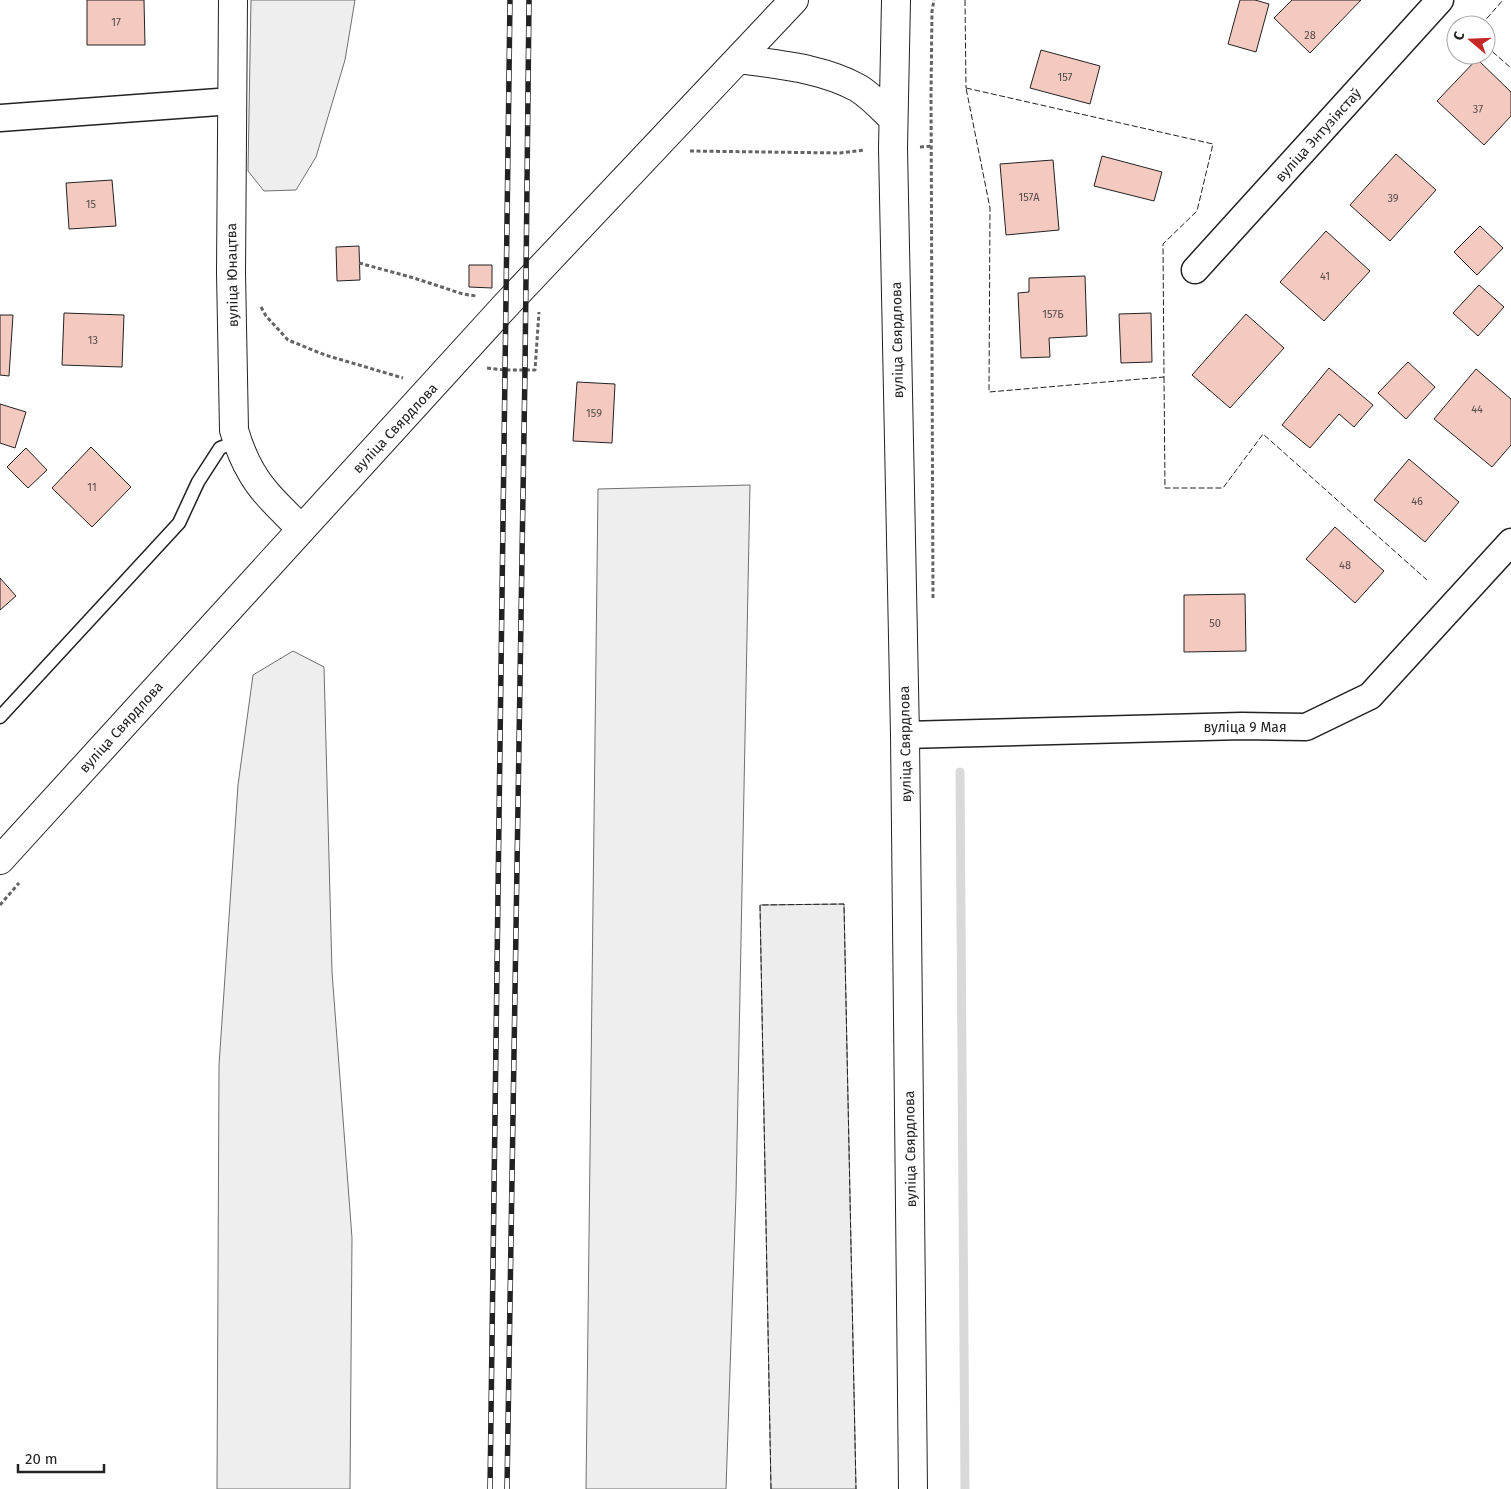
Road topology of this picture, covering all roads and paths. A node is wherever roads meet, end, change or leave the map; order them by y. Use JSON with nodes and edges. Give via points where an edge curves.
{"nodes":[{"id":1,"x":233,"y":0,"type":"edge"},
{"id":2,"x":794,"y":0,"type":"edge"},
{"id":3,"x":896,"y":0,"type":"edge"},
{"id":4,"x":934,"y":0,"type":"edge"},
{"id":5,"x":1440,"y":0,"type":"edge"},
{"id":6,"x":740,"y":60,"type":"junction"},
{"id":7,"x":232,"y":101,"type":"junction"},
{"id":8,"x":0,"y":118,"type":"edge"},
{"id":9,"x":892,"y":118,"type":"junction"},
{"id":10,"x":892,"y":148,"type":"junction"},
{"id":11,"x":688,"y":151,"type":"dead end"},
{"id":12,"x":359,"y":263,"type":"dead end"},
{"id":13,"x":1195,"y":270,"type":"dead end"},
{"id":14,"x":463,"y":294,"type":"dead end"},
{"id":15,"x":257,"y":299,"type":"dead end"},
{"id":16,"x":543,"y":305,"type":"dead end"},
{"id":17,"x":480,"y":367,"type":"dead end"},
{"id":18,"x":409,"y":380,"type":"dead end"},
{"id":19,"x":238,"y":441,"type":"junction"},
{"id":20,"x":301,"y":529,"type":"junction"},
{"id":21,"x":1511,"y":542,"type":"edge"},
{"id":22,"x":0,"y":717,"type":"edge"},
{"id":23,"x":905,"y":735,"type":"junction"},
{"id":24,"x":7,"y":849,"type":"edge"},
{"id":25,"x":913,"y":1489,"type":"edge"}],
"edges":[{"from":1,"to":7,"type":"street","name":"вуліца Юнацтва"},
{"from":2,"to":6,"type":"street","name":"вуліца Свярдлова"},
{"from":3,"to":9,"type":"street","name":"вуліца Свярдлова"},
{"from":4,"to":10,"type":"path","via":[[932,146]]},
{"from":5,"to":13,"type":"street","name":"вуліца Энтузіястаў"},
{"from":6,"to":9,"type":"street","via":[[828,74],[859,89]]},
{"from":6,"to":20,"type":"street","name":"вуліца Свярдлова","via":[[506,305]]},
{"from":7,"to":8,"type":"street"},
{"from":7,"to":19,"type":"street","name":"вуліца Юнацтва","via":[[231,273],[234,430]]},
{"from":9,"to":10,"type":"street","name":"вуліца Свярдлова"},
{"from":10,"to":11,"type":"path","via":[[840,153]]},
{"from":10,"to":23,"type":"street","name":"вуліца Свярдлова"},
{"from":12,"to":14,"type":"path"},
{"from":15,"to":18,"type":"path","via":[[266,316],[288,340],[325,355]]},
{"from":16,"to":17,"type":"path","via":[[539,313],[535,370]]},
{"from":19,"to":20,"type":"street","name":"вуліца Юнацтва","via":[[252,473]]},
{"from":19,"to":22,"type":"lane","via":[[220,448],[198,482],[179,523]]},
{"from":20,"to":24,"type":"street","name":"вуліца Свярдлова"},
{"from":21,"to":23,"type":"street","name":"вуліца 9 Мая","via":[[1370,696],[1306,727]]},
{"from":23,"to":25,"type":"street","name":"вуліца Свярдлова"}]}
